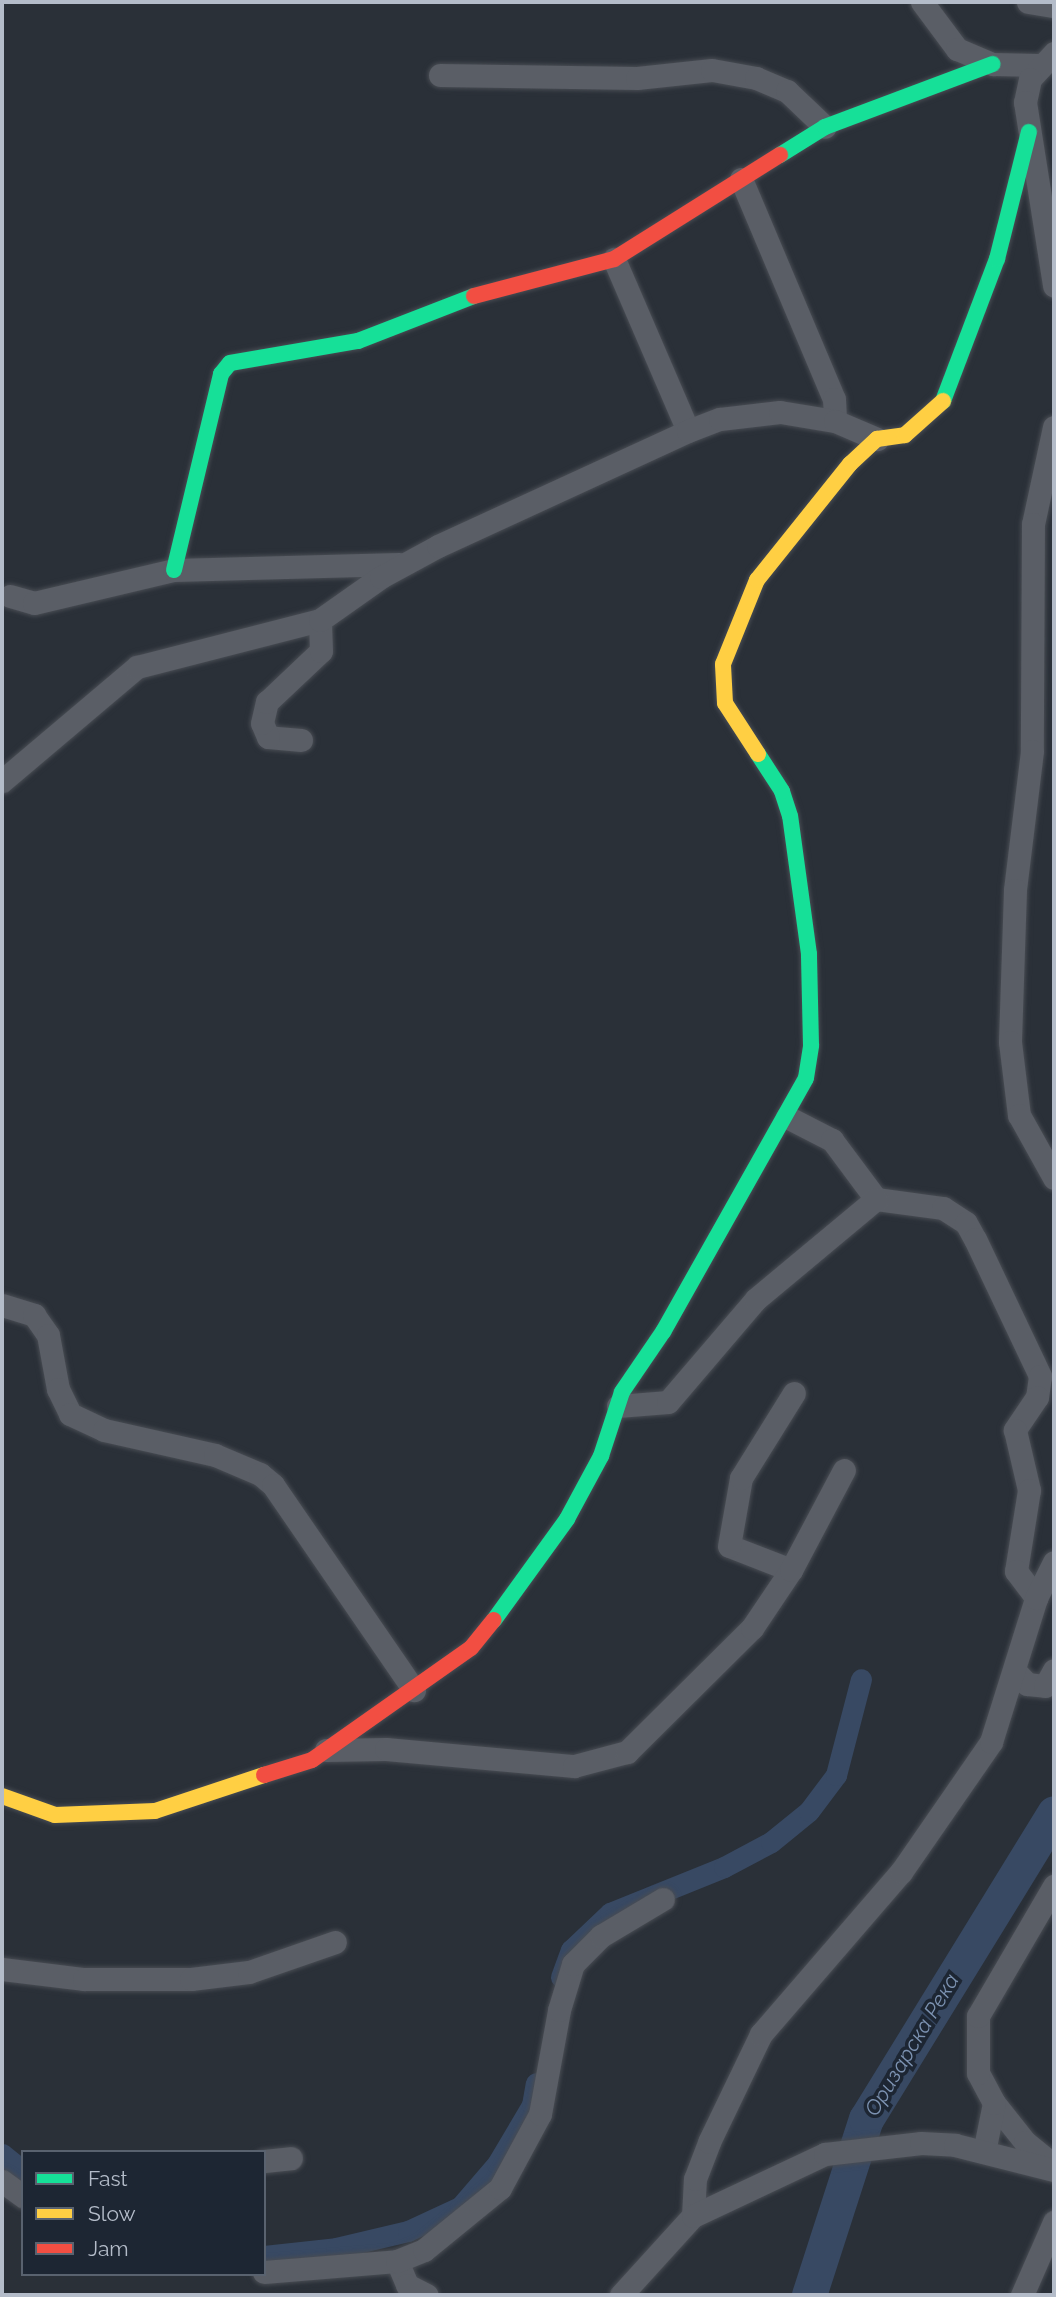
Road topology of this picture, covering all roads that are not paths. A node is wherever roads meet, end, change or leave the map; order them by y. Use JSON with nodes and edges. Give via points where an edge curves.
{"nodes":[{"id":1,"x":922,"y":2,"type":"edge"},
{"id":2,"x":1028,"y":2,"type":"edge"},
{"id":3,"x":1054,"y":6,"type":"edge"},
{"id":4,"x":1047,"y":59,"type":"edge"},
{"id":5,"x":993,"y":64,"type":"junction"},
{"id":6,"x":440,"y":75,"type":"dead end"},
{"id":7,"x":825,"y":127,"type":"junction"},
{"id":8,"x":1029,"y":132,"type":"junction"},
{"id":9,"x":741,"y":179,"type":"junction"},
{"id":10,"x":614,"y":259,"type":"junction"},
{"id":11,"x":1054,"y":286,"type":"edge"},
{"id":12,"x":835,"y":421,"type":"junction"},
{"id":13,"x":1054,"y":427,"type":"edge"},
{"id":14,"x":688,"y":431,"type":"junction"},
{"id":15,"x":877,"y":439,"type":"junction"},
{"id":16,"x":402,"y":564,"type":"junction"},
{"id":17,"x":174,"y":570,"type":"junction"},
{"id":18,"x":10,"y":596,"type":"dead end"},
{"id":19,"x":320,"y":621,"type":"junction"},
{"id":20,"x":301,"y":740,"type":"dead end"},
{"id":21,"x":2,"y":781,"type":"edge"},
{"id":22,"x":787,"y":1117,"type":"junction"},
{"id":23,"x":1054,"y":1178,"type":"edge"},
{"id":24,"x":876,"y":1199,"type":"junction"},
{"id":25,"x":2,"y":1305,"type":"edge"},
{"id":26,"x":794,"y":1394,"type":"dead end"},
{"id":27,"x":618,"y":1406,"type":"junction"},
{"id":28,"x":844,"y":1470,"type":"dead end"},
{"id":29,"x":1054,"y":1562,"type":"edge"},
{"id":30,"x":791,"y":1570,"type":"junction"},
{"id":31,"x":1036,"y":1598,"type":"junction"},
{"id":32,"x":1054,"y":1670,"type":"edge"},
{"id":33,"x":1015,"y":1671,"type":"junction"},
{"id":34,"x":414,"y":1690,"type":"junction"},
{"id":35,"x":326,"y":1751,"type":"junction"},
{"id":36,"x":2,"y":1796,"type":"edge"},
{"id":37,"x":1054,"y":1886,"type":"edge"},
{"id":38,"x":663,"y":1899,"type":"dead end"},
{"id":39,"x":335,"y":1942,"type":"dead end"},
{"id":40,"x":2,"y":1969,"type":"edge"},
{"id":41,"x":982,"y":2083,"type":"junction"},
{"id":42,"x":995,"y":2102,"type":"junction"},
{"id":43,"x":969,"y":2149,"type":"junction"},
{"id":44,"x":291,"y":2158,"type":"dead end"},
{"id":45,"x":266,"y":2161,"type":"edge"},
{"id":46,"x":1054,"y":2168,"type":"edge"},
{"id":47,"x":2,"y":2181,"type":"edge"},
{"id":48,"x":21,"y":2195,"type":"edge"},
{"id":49,"x":693,"y":2216,"type":"junction"},
{"id":50,"x":1054,"y":2222,"type":"edge"},
{"id":51,"x":397,"y":2261,"type":"junction"},
{"id":52,"x":266,"y":2272,"type":"edge"},
{"id":53,"x":427,"y":2295,"type":"edge"},
{"id":54,"x":621,"y":2295,"type":"edge"},
{"id":55,"x":1022,"y":2295,"type":"edge"}],
"edges":[{"from":1,"to":5,"type":"street","via":[[957,48]]},
{"from":2,"to":3,"type":"street"},
{"from":4,"to":5,"type":"street"},
{"from":4,"to":8,"type":"street","via":[[1025,102]]},
{"from":5,"to":7,"type":"street"},
{"from":6,"to":7,"type":"street","via":[[638,78],[712,70],[756,78],[787,91]]},
{"from":7,"to":9,"type":"street"},
{"from":8,"to":11,"type":"street"},
{"from":8,"to":15,"type":"street","via":[[997,259],[965,334],[949,391],[927,421],[905,435]]},
{"from":9,"to":10,"type":"street"},
{"from":9,"to":12,"type":"street","via":[[834,399]]},
{"from":10,"to":14,"type":"street"},
{"from":10,"to":17,"type":"street","via":[[479,294],[358,341],[230,363],[221,374]]},
{"from":12,"to":14,"type":"street","via":[[780,412],[720,419]]},
{"from":12,"to":15,"type":"street"},
{"from":13,"to":23,"type":"street","via":[[1033,524],[1032,751],[1015,890],[1010,1042],[1019,1115]]},
{"from":14,"to":16,"type":"street"},
{"from":15,"to":22,"type":"street","via":[[850,464],[757,580],[740,610],[723,664],[725,703],[782,791],[809,954],[811,1045],[806,1078]]},
{"from":16,"to":17,"type":"street"},
{"from":16,"to":19,"type":"street"},
{"from":17,"to":18,"type":"street","via":[[34,603]]},
{"from":19,"to":20,"type":"street","via":[[321,652],[267,702],[262,723],[268,737]]},
{"from":19,"to":21,"type":"street","via":[[137,667]]},
{"from":22,"to":24,"type":"street","via":[[832,1140]]},
{"from":22,"to":27,"type":"street","via":[[740,1188]]},
{"from":24,"to":27,"type":"street","via":[[756,1299],[668,1402]]},
{"from":24,"to":31,"type":"street","via":[[943,1208],[966,1223],[1038,1372],[1037,1397],[1015,1430],[1029,1490],[1016,1571]]},
{"from":25,"to":34,"type":"street","via":[[34,1315],[48,1335],[58,1389],[70,1414],[104,1430],[215,1455],[260,1474],[273,1485]]},
{"from":26,"to":30,"type":"street","via":[[741,1478],[729,1546]]},
{"from":27,"to":34,"type":"street","via":[[601,1456],[540,1563],[471,1648]]},
{"from":28,"to":30,"type":"street"},
{"from":29,"to":31,"type":"street"},
{"from":30,"to":35,"type":"street","via":[[752,1628],[648,1735],[601,1762],[574,1766],[386,1749]]},
{"from":31,"to":33,"type":"street"},
{"from":32,"to":33,"type":"street","via":[[1045,1686],[1027,1684]]},
{"from":33,"to":49,"type":"street","via":[[990,1742],[964,1782],[901,1872],[783,2004],[742,2067],[695,2179]]},
{"from":34,"to":35,"type":"street"},
{"from":35,"to":36,"type":"street","via":[[293,1769],[155,1811],[55,1815]]},
{"from":37,"to":41,"type":"street","via":[[978,2017],[975,2054]]},
{"from":38,"to":51,"type":"street","via":[[601,1936],[573,1964],[559,2010],[540,2114],[500,2188],[424,2250]]},
{"from":39,"to":40,"type":"street","via":[[249,1972],[191,1979],[84,1979]]},
{"from":41,"to":42,"type":"street"},
{"from":41,"to":43,"type":"street"},
{"from":42,"to":43,"type":"street"},
{"from":42,"to":46,"type":"street","via":[[1025,2142]]},
{"from":43,"to":46,"type":"street"},
{"from":43,"to":49,"type":"street","via":[[921,2143],[825,2154]]},
{"from":44,"to":45,"type":"street"},
{"from":47,"to":48,"type":"street"},
{"from":49,"to":54,"type":"street"},
{"from":50,"to":55,"type":"street"},
{"from":51,"to":52,"type":"street"},
{"from":51,"to":53,"type":"street","via":[[407,2285]]}]}
